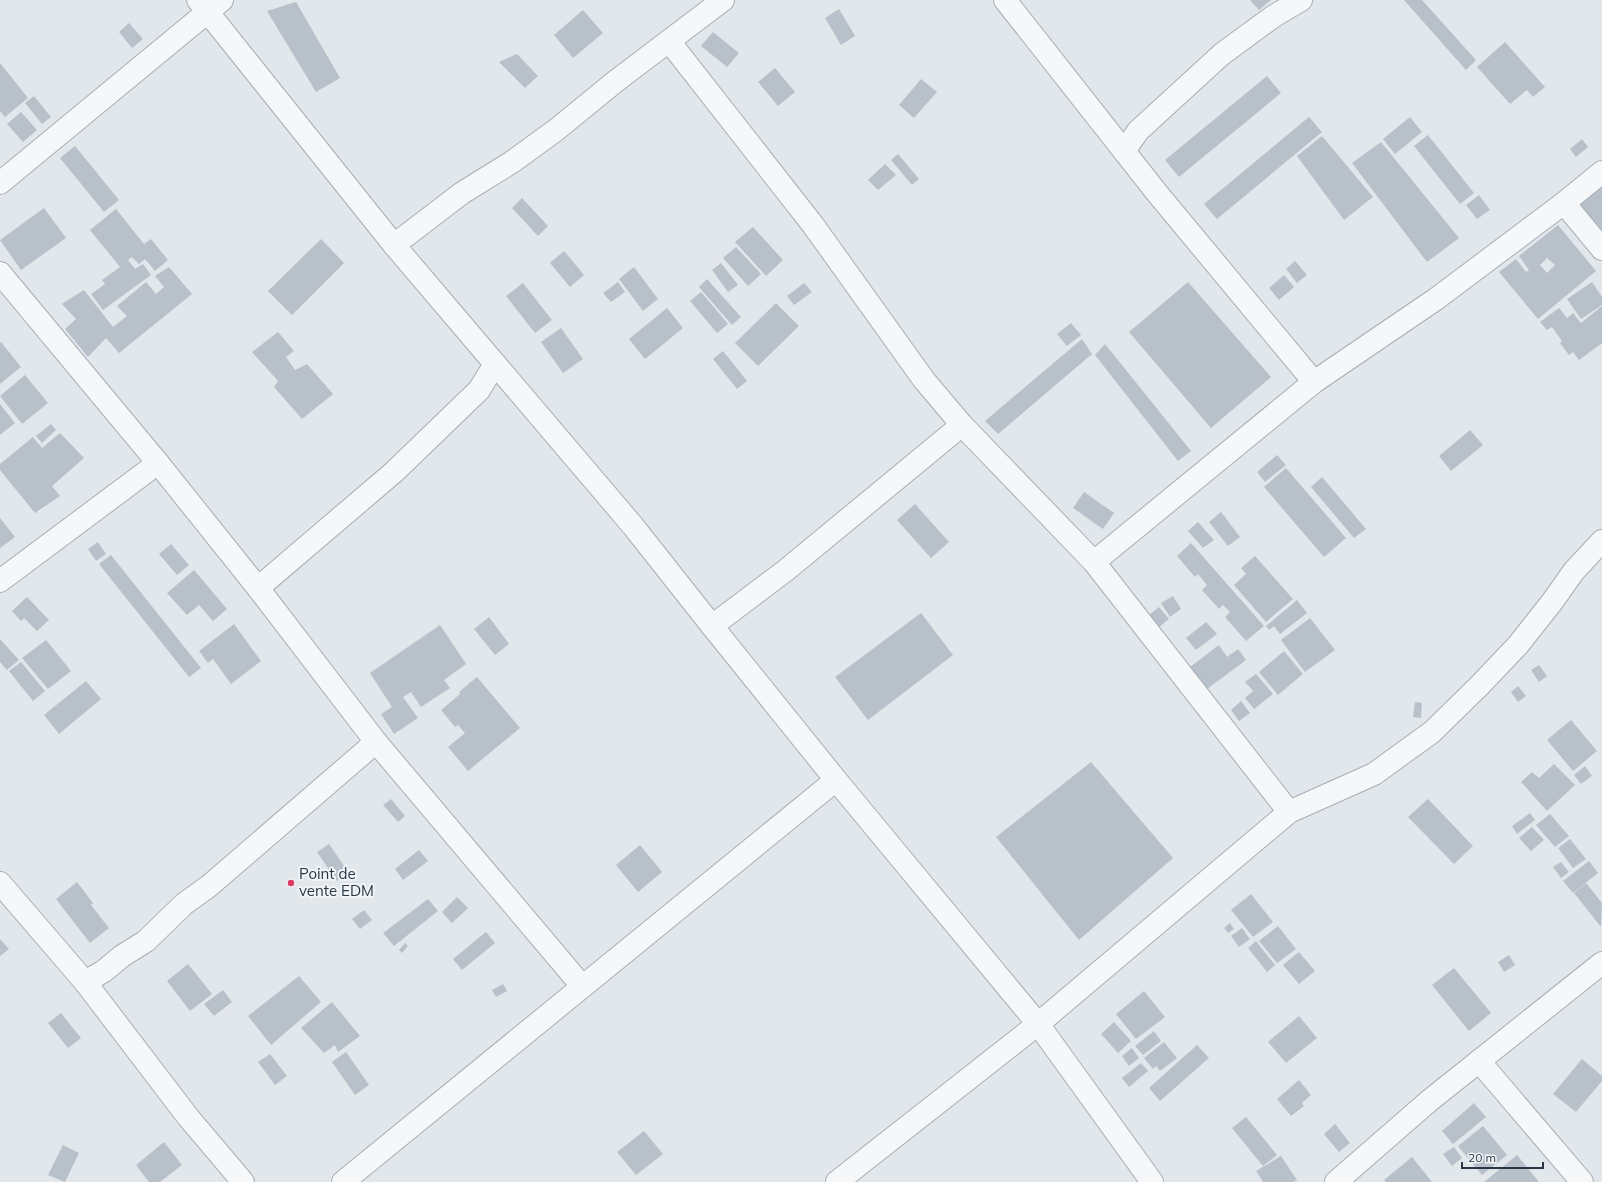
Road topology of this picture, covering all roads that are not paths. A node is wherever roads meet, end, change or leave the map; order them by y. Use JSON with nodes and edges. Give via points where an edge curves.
{"nodes":[{"id":1,"x":723,"y":0,"type":"edge"},
{"id":2,"x":1005,"y":0,"type":"edge"},
{"id":3,"x":1301,"y":0,"type":"edge"},
{"id":4,"x":209,"y":4,"type":"edge"},
{"id":5,"x":669,"y":41,"type":"junction"},
{"id":6,"x":1124,"y":151,"type":"junction"},
{"id":7,"x":1602,"y":172,"type":"edge"},
{"id":8,"x":0,"y":183,"type":"edge"},
{"id":9,"x":1564,"y":203,"type":"junction"},
{"id":10,"x":394,"y":245,"type":"junction"},
{"id":11,"x":1602,"y":249,"type":"edge"},
{"id":12,"x":0,"y":273,"type":"edge"},
{"id":13,"x":495,"y":364,"type":"junction"},
{"id":14,"x":1314,"y":382,"type":"junction"},
{"id":15,"x":962,"y":425,"type":"junction"},
{"id":16,"x":158,"y":463,"type":"junction"},
{"id":17,"x":1602,"y":541,"type":"edge"},
{"id":18,"x":1094,"y":562,"type":"junction"},
{"id":19,"x":0,"y":581,"type":"edge"},
{"id":20,"x":258,"y":588,"type":"junction"},
{"id":21,"x":712,"y":626,"type":"junction"},
{"id":22,"x":376,"y":742,"type":"junction"},
{"id":23,"x":836,"y":780,"type":"junction"},
{"id":24,"x":1289,"y":812,"type":"junction"},
{"id":25,"x":0,"y":883,"type":"edge"},
{"id":26,"x":1602,"y":963,"type":"edge"},
{"id":27,"x":84,"y":982,"type":"junction"},
{"id":28,"x":582,"y":986,"type":"junction"},
{"id":29,"x":1038,"y":1024,"type":"junction"},
{"id":30,"x":1479,"y":1061,"type":"junction"},
{"id":31,"x":243,"y":1182,"type":"edge"},
{"id":32,"x":343,"y":1182,"type":"edge"},
{"id":33,"x":836,"y":1182,"type":"edge"},
{"id":34,"x":1152,"y":1182,"type":"edge"},
{"id":35,"x":1336,"y":1182,"type":"edge"},
{"id":36,"x":1582,"y":1182,"type":"edge"}],
"edges":[{"from":1,"to":5,"type":"street"},
{"from":2,"to":6,"type":"street"},
{"from":3,"to":6,"type":"street","via":[[1274,16],[1222,54],[1138,131]]},
{"from":4,"to":8,"type":"street"},
{"from":4,"to":10,"type":"street"},
{"from":5,"to":10,"type":"street","via":[[556,130],[512,162],[462,193]]},
{"from":5,"to":15,"type":"street","via":[[813,225],[924,380]]},
{"from":6,"to":14,"type":"street"},
{"from":7,"to":9,"type":"street"},
{"from":9,"to":11,"type":"street"},
{"from":9,"to":14,"type":"street","via":[[1436,299]]},
{"from":10,"to":13,"type":"street"},
{"from":12,"to":16,"type":"street"},
{"from":13,"to":20,"type":"street","via":[[479,390],[394,472]]},
{"from":13,"to":21,"type":"street","via":[[633,526]]},
{"from":14,"to":18,"type":"street"},
{"from":15,"to":18,"type":"street"},
{"from":15,"to":21,"type":"street","via":[[785,571]]},
{"from":16,"to":19,"type":"street"},
{"from":16,"to":20,"type":"street"},
{"from":17,"to":24,"type":"street","via":[[1574,570],[1518,645],[1432,732],[1374,774]]},
{"from":18,"to":24,"type":"street"},
{"from":20,"to":22,"type":"street"},
{"from":21,"to":23,"type":"street"},
{"from":22,"to":27,"type":"street","via":[[209,886],[184,904],[146,941]]},
{"from":22,"to":28,"type":"street"},
{"from":23,"to":28,"type":"street"},
{"from":23,"to":29,"type":"street"},
{"from":24,"to":29,"type":"street"},
{"from":25,"to":27,"type":"street"},
{"from":26,"to":30,"type":"street"},
{"from":27,"to":31,"type":"street","via":[[188,1117]]},
{"from":28,"to":32,"type":"street"},
{"from":29,"to":33,"type":"street"},
{"from":29,"to":34,"type":"street"},
{"from":30,"to":35,"type":"street"},
{"from":30,"to":36,"type":"street"}]}
